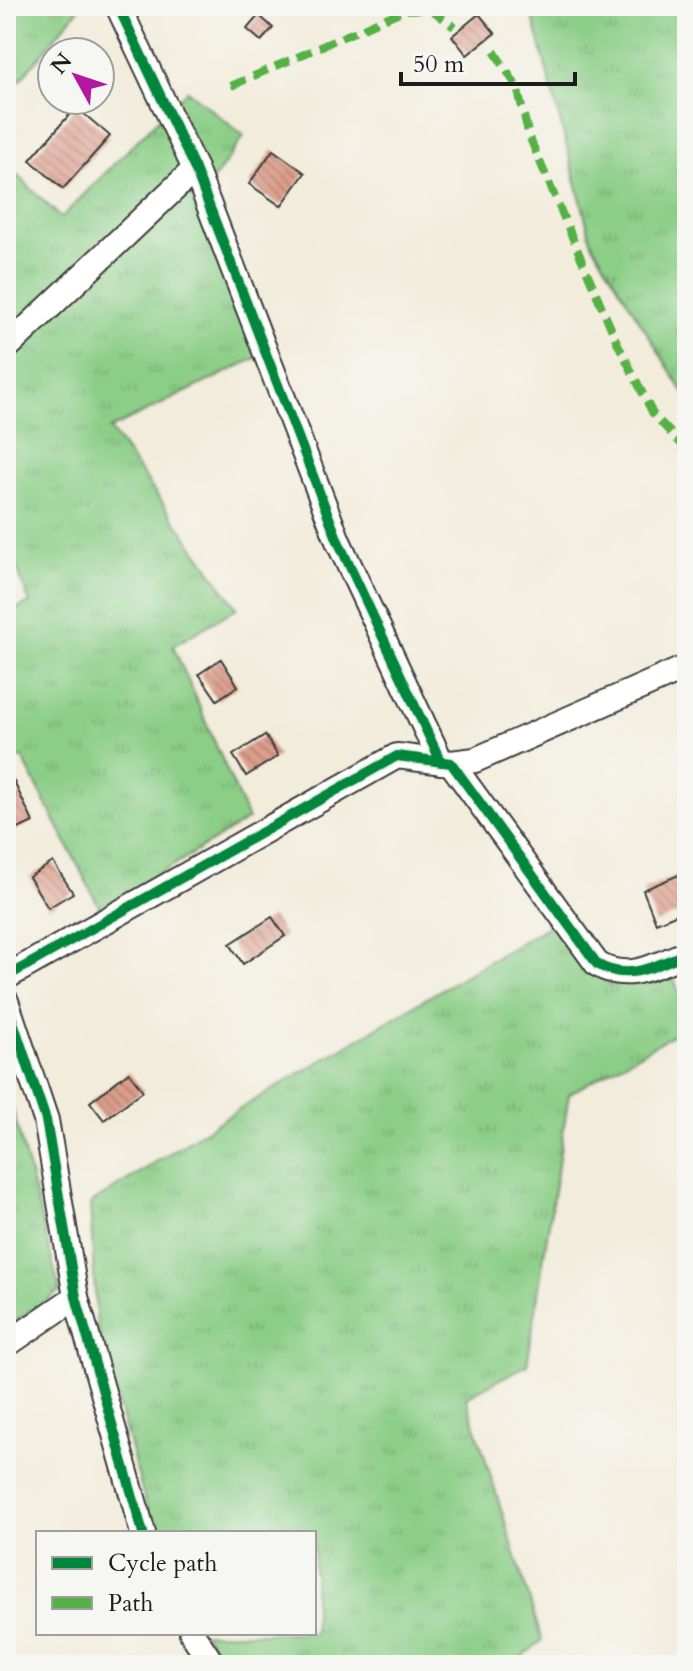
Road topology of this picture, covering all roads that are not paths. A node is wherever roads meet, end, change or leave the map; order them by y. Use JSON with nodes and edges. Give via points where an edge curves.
{"nodes":[{"id":1,"x":118,"y":6,"type":"edge"},
{"id":2,"x":195,"y":169,"type":"junction"},
{"id":3,"x":6,"y":348,"type":"edge"},
{"id":4,"x":687,"y":667,"type":"edge"},
{"id":5,"x":446,"y":762,"type":"junction"},
{"id":6,"x":687,"y":953,"type":"edge"},
{"id":7,"x":6,"y":977,"type":"edge"},
{"id":8,"x":6,"y":1001,"type":"edge"},
{"id":9,"x":76,"y":1297,"type":"junction"},
{"id":10,"x":6,"y":1345,"type":"edge"},
{"id":11,"x":142,"y":1531,"type":"edge"},
{"id":12,"x":193,"y":1635,"type":"edge"},
{"id":13,"x":213,"y":1665,"type":"edge"}],
"edges":[{"from":1,"to":2,"type":"street"},
{"from":2,"to":3,"type":"street"},
{"from":2,"to":5,"type":"street","via":[[338,541]]},
{"from":4,"to":5,"type":"street","via":[[475,760]]},
{"from":5,"to":6,"type":"street","via":[[597,964],[611,973],[641,971]]},
{"from":5,"to":7,"type":"street","via":[[397,756]]},
{"from":8,"to":9,"type":"street","via":[[46,1120]]},
{"from":9,"to":10,"type":"street"},
{"from":9,"to":11,"type":"street"},
{"from":12,"to":13,"type":"street"}]}
